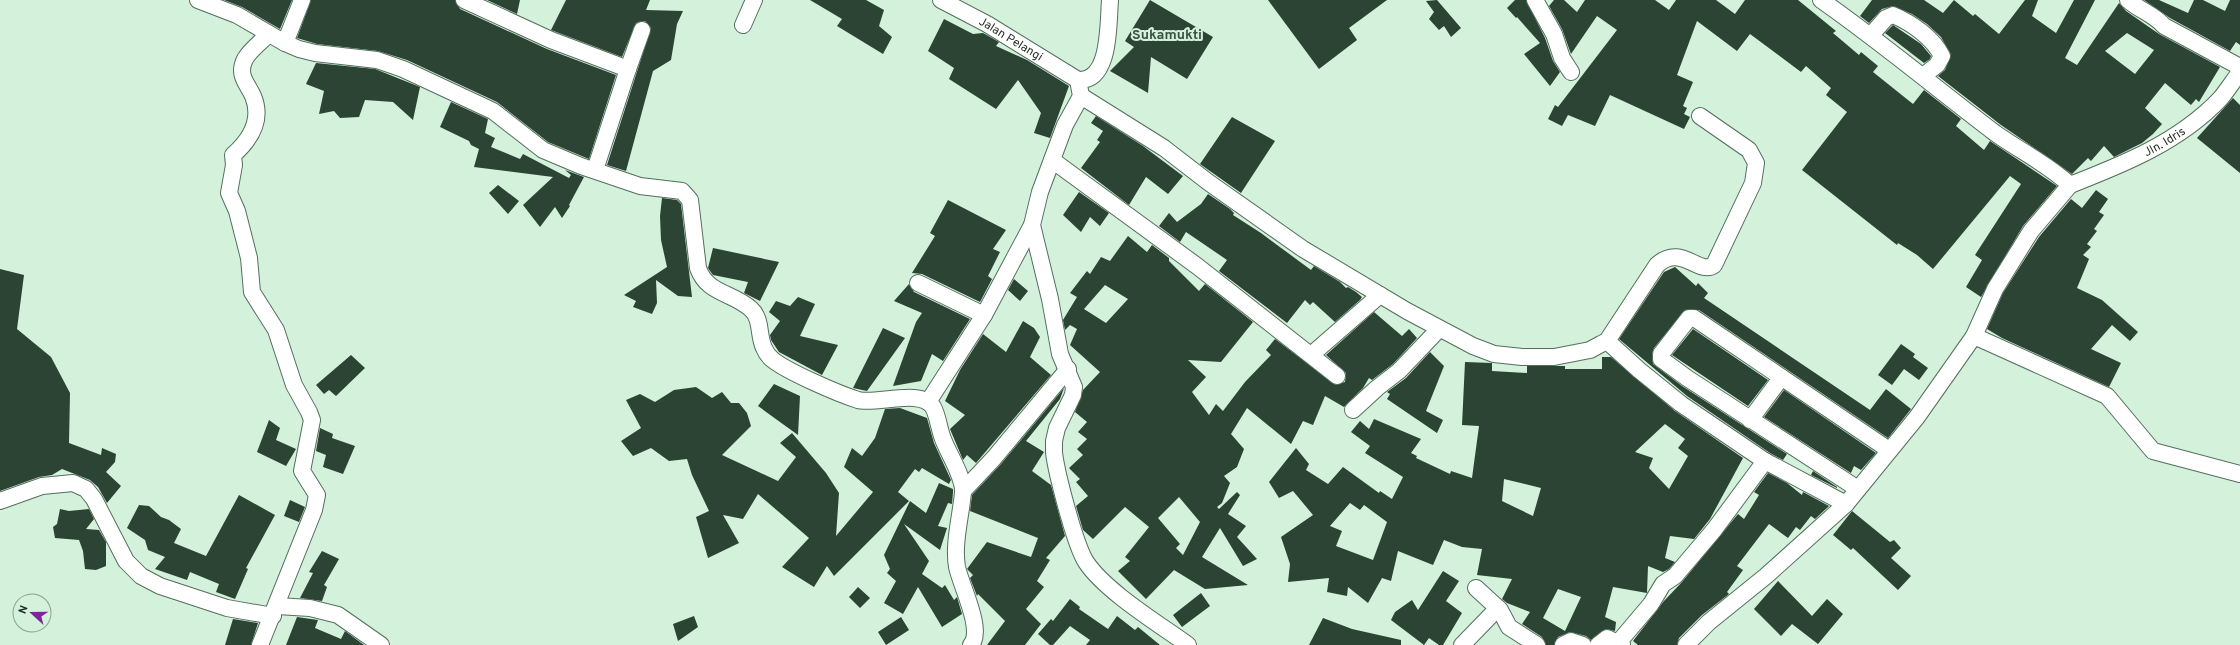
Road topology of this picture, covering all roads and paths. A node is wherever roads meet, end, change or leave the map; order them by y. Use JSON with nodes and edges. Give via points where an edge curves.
{"nodes":[{"id":1,"x":198,"y":0,"type":"edge"},
{"id":2,"x":302,"y":0,"type":"edge"},
{"id":3,"x":464,"y":0,"type":"edge"},
{"id":4,"x":754,"y":0,"type":"edge"},
{"id":5,"x":941,"y":0,"type":"edge"},
{"id":6,"x":1110,"y":0,"type":"edge"},
{"id":7,"x":1535,"y":0,"type":"edge"},
{"id":8,"x":1821,"y":0,"type":"edge"},
{"id":9,"x":2128,"y":0,"type":"edge"},
{"id":10,"x":743,"y":25,"type":"dead end"},
{"id":11,"x":642,"y":30,"type":"dead end"},
{"id":12,"x":269,"y":34,"type":"junction"},
{"id":13,"x":1871,"y":35,"type":"junction"},
{"id":14,"x":285,"y":44,"type":"junction"},
{"id":15,"x":2240,"y":67,"type":"edge"},
{"id":16,"x":628,"y":69,"type":"junction"},
{"id":17,"x":1571,"y":72,"type":"dead end"},
{"id":18,"x":2240,"y":72,"type":"edge"},
{"id":19,"x":1923,"y":76,"type":"junction"},
{"id":20,"x":1080,"y":88,"type":"junction"},
{"id":21,"x":1700,"y":116,"type":"dead end"},
{"id":22,"x":1052,"y":160,"type":"junction"},
{"id":23,"x":595,"y":170,"type":"junction"},
{"id":24,"x":2070,"y":185,"type":"junction"},
{"id":25,"x":1032,"y":225,"type":"junction"},
{"id":26,"x":918,"y":284,"type":"dead end"},
{"id":27,"x":1380,"y":295,"type":"junction"},
{"id":28,"x":984,"y":315,"type":"junction"},
{"id":29,"x":1439,"y":329,"type":"junction"},
{"id":30,"x":1974,"y":336,"type":"junction"},
{"id":31,"x":1607,"y":341,"type":"junction"},
{"id":32,"x":1311,"y":355,"type":"junction"},
{"id":33,"x":1068,"y":369,"type":"junction"},
{"id":34,"x":1337,"y":376,"type":"dead end"},
{"id":35,"x":1781,"y":378,"type":"junction"},
{"id":36,"x":928,"y":402,"type":"junction"},
{"id":37,"x":1354,"y":410,"type":"dead end"},
{"id":38,"x":1750,"y":420,"type":"junction"},
{"id":39,"x":1889,"y":450,"type":"junction"},
{"id":40,"x":1765,"y":461,"type":"junction"},
{"id":41,"x":2240,"y":474,"type":"edge"},
{"id":42,"x":1858,"y":489,"type":"junction"},
{"id":43,"x":963,"y":491,"type":"junction"},
{"id":44,"x":0,"y":501,"type":"edge"},
{"id":45,"x":1846,"y":504,"type":"junction"},
{"id":46,"x":1476,"y":588,"type":"dead end"},
{"id":47,"x":1498,"y":608,"type":"junction"},
{"id":48,"x":275,"y":611,"type":"junction"},
{"id":49,"x":1620,"y":644,"type":"edge"},
{"id":50,"x":260,"y":645,"type":"edge"},
{"id":51,"x":381,"y":645,"type":"edge"},
{"id":52,"x":971,"y":645,"type":"edge"},
{"id":53,"x":1188,"y":645,"type":"edge"},
{"id":54,"x":1462,"y":645,"type":"edge"},
{"id":55,"x":1536,"y":645,"type":"edge"},
{"id":56,"x":1563,"y":645,"type":"edge"},
{"id":57,"x":1583,"y":645,"type":"edge"},
{"id":58,"x":1598,"y":645,"type":"edge"},
{"id":59,"x":1686,"y":645,"type":"edge"}],
"edges":[{"from":1,"to":12,"type":"street","via":[[237,15]]},
{"from":2,"to":14,"type":"street"},
{"from":3,"to":16,"type":"street","via":[[551,40]]},
{"from":4,"to":10,"type":"street"},
{"from":5,"to":20,"type":"street","name":"Jalan Pelangi","via":[[987,24]]},
{"from":6,"to":20,"type":"street","via":[[1101,68],[1096,75],[1083,81]]},
{"from":7,"to":17,"type":"street"},
{"from":8,"to":13,"type":"street"},
{"from":9,"to":15,"type":"street","via":[[2158,19],[2164,26]]},
{"from":11,"to":16,"type":"street"},
{"from":12,"to":14,"type":"street"},
{"from":12,"to":48,"type":"street","via":[[246,59],[242,73],[258,112],[255,126],[245,144],[233,155],[234,165],[229,192],[237,210],[250,258],[252,292],[279,335],[294,385],[310,412],[312,420],[302,471],[316,490],[316,501]]},
{"from":13,"to":19,"type":"street"},
{"from":13,"to":19,"type":"street","via":[[1886,18],[1893,16],[1928,37],[1940,49],[1942,56],[1937,65]]},
{"from":14,"to":23,"type":"street","via":[[315,53],[376,60],[403,69],[493,111],[543,150]]},
{"from":16,"to":23,"type":"street"},
{"from":18,"to":24,"type":"street","name":"Jln. Idris","via":[[2220,99],[2180,133],[2142,155]]},
{"from":19,"to":24,"type":"street","via":[[1996,133],[2058,174]]},
{"from":20,"to":22,"type":"street"},
{"from":20,"to":27,"type":"street","name":"Jalan Pelangi","via":[[1303,249]]},
{"from":21,"to":31,"type":"street","via":[[1749,150],[1756,164],[1753,183],[1714,265],[1705,268],[1678,256],[1664,258],[1653,270]]},
{"from":22,"to":25,"type":"street","via":[[1040,192]]},
{"from":22,"to":32,"type":"street","via":[[1197,266]]},
{"from":23,"to":36,"type":"street","via":[[640,186],[686,193],[690,200],[701,276],[714,288],[752,310],[757,317],[763,347],[773,361],[856,399],[877,401],[916,398]]},
{"from":24,"to":30,"type":"street","via":[[2031,231],[1995,289]]},
{"from":25,"to":28,"type":"street"},
{"from":25,"to":33,"type":"street","via":[[1060,354]]},
{"from":26,"to":28,"type":"street"},
{"from":27,"to":29,"type":"street","name":"Jalan Pelangi"},
{"from":27,"to":32,"type":"street"},
{"from":28,"to":36,"type":"street"},
{"from":29,"to":31,"type":"street","name":"Jalan Pelangi","via":[[1494,354],[1522,358],[1554,357],[1583,351]]},
{"from":29,"to":37,"type":"street","via":[[1399,371]]},
{"from":30,"to":39,"type":"street","via":[[1917,417]]},
{"from":30,"to":41,"type":"street","via":[[2107,396],[2153,451]]},
{"from":31,"to":40,"type":"street","via":[[1681,404]]},
{"from":32,"to":34,"type":"street"},
{"from":33,"to":43,"type":"street"},
{"from":33,"to":53,"type":"street","via":[[1074,391],[1057,428],[1054,453],[1085,561],[1097,576],[1117,593]]},
{"from":35,"to":38,"type":"street"},
{"from":35,"to":38,"type":"street","via":[[1691,317],[1661,354],[1661,359]]},
{"from":35,"to":39,"type":"street"},
{"from":36,"to":43,"type":"street","via":[[933,407]]},
{"from":38,"to":42,"type":"street"},
{"from":39,"to":42,"type":"street"},
{"from":40,"to":45,"type":"street"},
{"from":40,"to":49,"type":"street","via":[[1714,530],[1675,576],[1663,584]]},
{"from":42,"to":45,"type":"street"},
{"from":43,"to":52,"type":"street","via":[[956,562],[976,633]]},
{"from":44,"to":48,"type":"street","via":[[42,486],[73,483],[86,489],[94,499],[126,561],[141,576],[160,586],[227,608]]},
{"from":45,"to":59,"type":"street","via":[[1766,576],[1709,622]]},
{"from":46,"to":47,"type":"street"},
{"from":47,"to":54,"type":"street"},
{"from":47,"to":55,"type":"street","via":[[1509,627]]},
{"from":48,"to":50,"type":"street"},
{"from":48,"to":51,"type":"street","via":[[310,608],[338,615]]},
{"from":49,"to":58,"type":"street","via":[[1608,638]]},
{"from":56,"to":57,"type":"street","via":[[1571,642]]}]}
